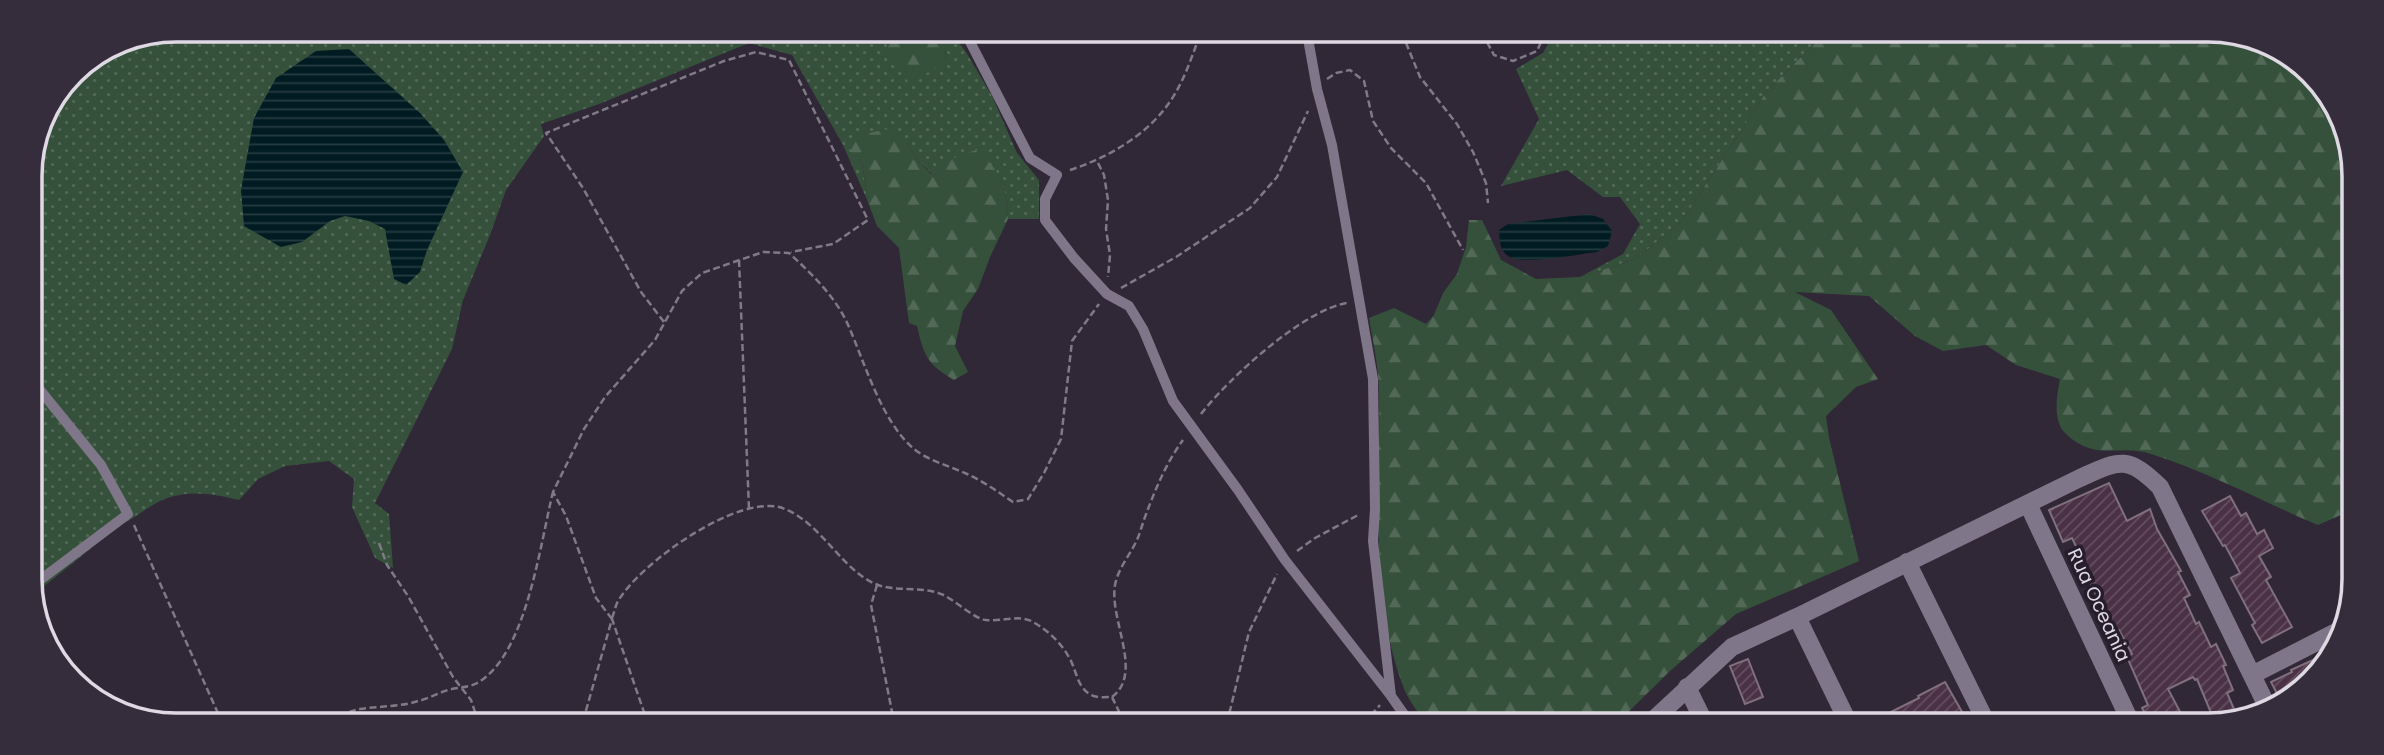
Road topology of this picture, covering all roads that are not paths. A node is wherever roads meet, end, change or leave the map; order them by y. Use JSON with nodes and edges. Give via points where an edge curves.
{"nodes":[{"id":1,"x":970,"y":42,"type":"edge"},
{"id":2,"x":1309,"y":42,"type":"edge"},
{"id":3,"x":42,"y":392,"type":"edge"},
{"id":4,"x":2028,"y":504,"type":"junction"},
{"id":5,"x":1907,"y":562,"type":"junction"},
{"id":6,"x":42,"y":578,"type":"edge"},
{"id":7,"x":1797,"y":618,"type":"junction"},
{"id":8,"x":2329,"y":635,"type":"edge"},
{"id":9,"x":2252,"y":675,"type":"junction"},
{"id":10,"x":1687,"y":687,"type":"junction"},
{"id":11,"x":1391,"y":696,"type":"junction"},
{"id":12,"x":2264,"y":700,"type":"edge"},
{"id":13,"x":1403,"y":713,"type":"edge"},
{"id":14,"x":1660,"y":713,"type":"edge"},
{"id":15,"x":1700,"y":713,"type":"edge"},
{"id":16,"x":1844,"y":713,"type":"edge"},
{"id":17,"x":1982,"y":713,"type":"edge"},
{"id":18,"x":2126,"y":713,"type":"edge"}],
"edges":[{"from":1,"to":11,"type":"lane","via":[[1030,158],[1057,175],[1045,199],[1045,220],[1107,294],[1129,306],[1173,401],[1284,560]]},
{"from":2,"to":11,"type":"lane","via":[[1332,145],[1373,379],[1373,541]]},
{"from":3,"to":6,"type":"lane","via":[[102,465],[128,514]]},
{"from":4,"to":5,"type":"street"},
{"from":4,"to":9,"type":"street","via":[[2105,467],[2125,463],[2141,468],[2160,487]]},
{"from":4,"to":18,"type":"street","name":"Rua Oceania"},
{"from":5,"to":7,"type":"street"},
{"from":5,"to":17,"type":"street"},
{"from":7,"to":10,"type":"street","via":[[1732,647]]},
{"from":7,"to":16,"type":"street"},
{"from":8,"to":9,"type":"street"},
{"from":9,"to":12,"type":"street"},
{"from":10,"to":14,"type":"street"},
{"from":10,"to":15,"type":"street"},
{"from":11,"to":13,"type":"lane"}]}
